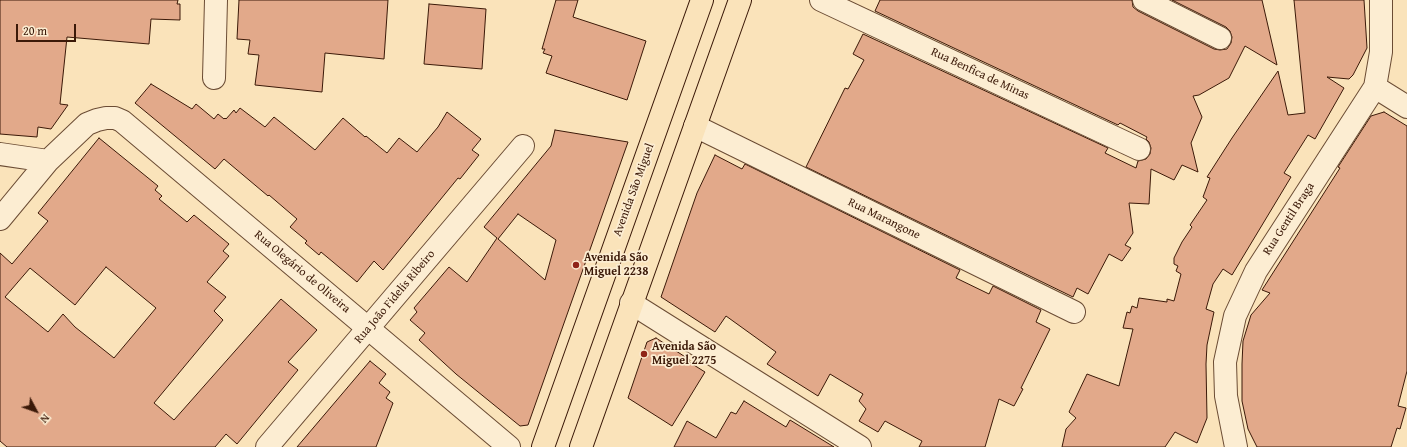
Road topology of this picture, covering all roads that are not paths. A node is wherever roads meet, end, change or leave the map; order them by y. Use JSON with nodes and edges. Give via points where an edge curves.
{"nodes":[{"id":1,"x":216,"y":0,"type":"edge"},
{"id":2,"x":702,"y":0,"type":"edge"},
{"id":3,"x":740,"y":0,"type":"edge"},
{"id":4,"x":821,"y":0,"type":"edge"},
{"id":5,"x":1144,"y":0,"type":"edge"},
{"id":6,"x":1381,"y":0,"type":"edge"},
{"id":7,"x":1220,"y":38,"type":"dead end"},
{"id":8,"x":214,"y":78,"type":"dead end"},
{"id":9,"x":1375,"y":86,"type":"junction"},
{"id":10,"x":1407,"y":107,"type":"edge"},
{"id":11,"x":695,"y":126,"type":"junction"},
{"id":12,"x":522,"y":146,"type":"dead end"},
{"id":13,"x":1140,"y":149,"type":"dead end"},
{"id":14,"x":0,"y":154,"type":"edge"},
{"id":15,"x":48,"y":161,"type":"junction"},
{"id":16,"x":0,"y":219,"type":"edge"},
{"id":17,"x":631,"y":303,"type":"junction"},
{"id":18,"x":1074,"y":312,"type":"dead end"},
{"id":19,"x":369,"y":328,"type":"junction"},
{"id":20,"x":267,"y":447,"type":"edge"},
{"id":21,"x":509,"y":447,"type":"edge"},
{"id":22,"x":543,"y":447,"type":"edge"},
{"id":23,"x":581,"y":447,"type":"edge"},
{"id":24,"x":860,"y":447,"type":"edge"},
{"id":25,"x":1236,"y":447,"type":"edge"}],
"edges":[{"from":1,"to":8,"type":"street"},
{"from":2,"to":22,"type":"main road","name":"Avenida São Miguel"},
{"from":3,"to":11,"type":"main road"},
{"from":4,"to":13,"type":"street","name":"Rua Benfica de Minas"},
{"from":5,"to":7,"type":"street"},
{"from":6,"to":9,"type":"street","name":"Rua Gentil Braga","via":[[1381,52]]},
{"from":9,"to":10,"type":"street"},
{"from":9,"to":25,"type":"street","name":"Rua Gentil Braga","via":[[1256,271],[1235,316],[1225,362],[1226,396]]},
{"from":11,"to":17,"type":"main road"},
{"from":11,"to":18,"type":"street","name":"Rua Marangone"},
{"from":12,"to":19,"type":"street","name":"Rua João Fidelis Ribeiro"},
{"from":14,"to":15,"type":"street"},
{"from":15,"to":16,"type":"street"},
{"from":15,"to":19,"type":"street","name":"Rua Olegário de Oliveira","via":[[87,124],[106,118],[122,121]]},
{"from":17,"to":23,"type":"main road"},
{"from":17,"to":24,"type":"street"},
{"from":19,"to":20,"type":"street","name":"Rua João Fidelis Ribeiro"},
{"from":19,"to":21,"type":"street","name":"Rua Olegário de Oliveira"}]}
